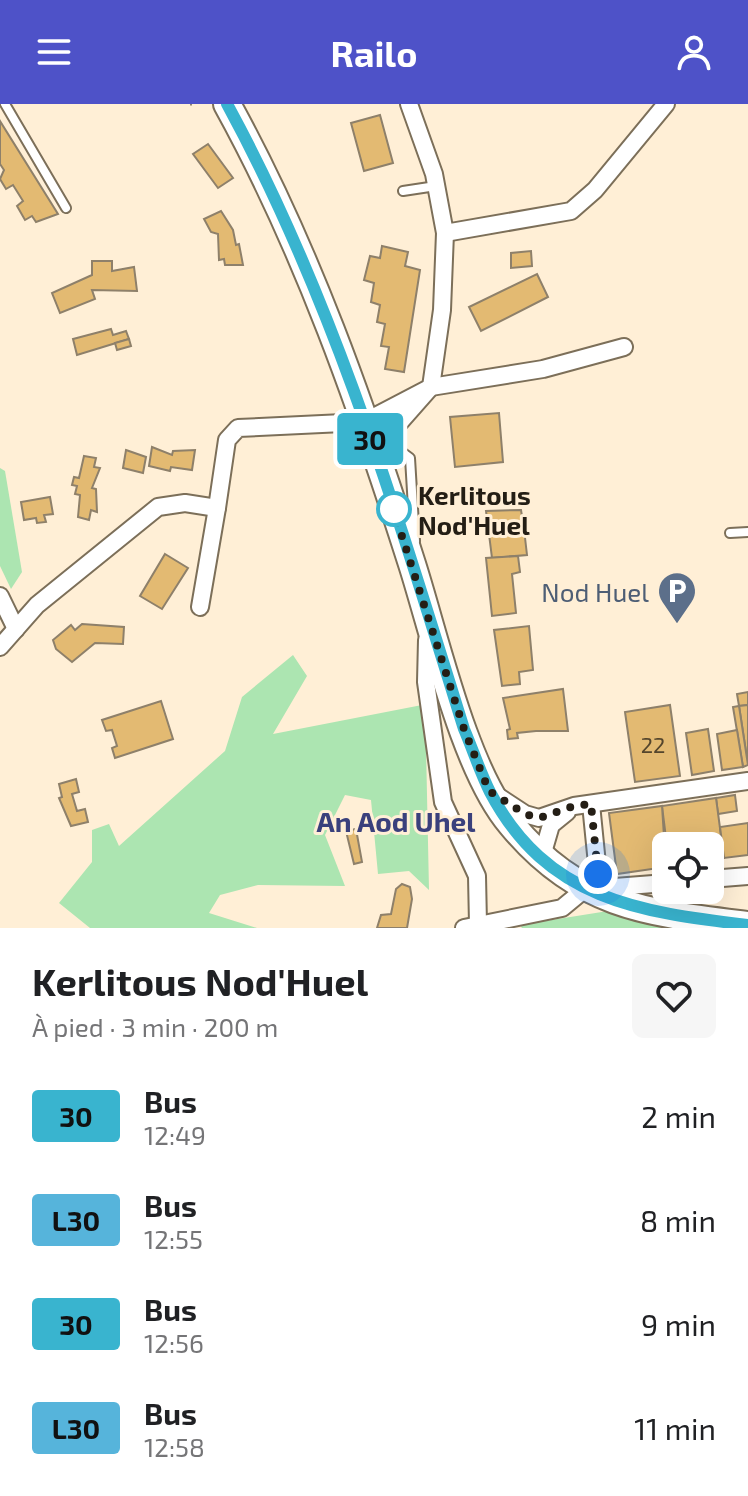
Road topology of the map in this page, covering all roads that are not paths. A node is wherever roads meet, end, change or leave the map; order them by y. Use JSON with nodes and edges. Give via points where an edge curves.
{"nodes":[{"id":1,"x":5,"y":104,"type":"edge"},
{"id":2,"x":227,"y":104,"type":"edge"},
{"id":3,"x":409,"y":104,"type":"edge"},
{"id":4,"x":666,"y":104,"type":"edge"},
{"id":5,"x":436,"y":186,"type":"junction"},
{"id":6,"x":403,"y":191,"type":"dead end"},
{"id":7,"x":66,"y":208,"type":"dead end"},
{"id":8,"x":445,"y":233,"type":"junction"},
{"id":9,"x":624,"y":347,"type":"dead end"},
{"id":10,"x":431,"y":387,"type":"junction"},
{"id":11,"x":372,"y":434,"type":"junction"},
{"id":12,"x":217,"y":508,"type":"junction"},
{"id":13,"x":748,"y":532,"type":"edge"},
{"id":14,"x":730,"y":533,"type":"dead end"},
{"id":15,"x":0,"y":596,"type":"edge"},
{"id":16,"x":200,"y":607,"type":"dead end"},
{"id":17,"x":428,"y":614,"type":"junction"},
{"id":18,"x":16,"y":629,"type":"junction"},
{"id":19,"x":0,"y":647,"type":"edge"},
{"id":20,"x":748,"y":781,"type":"edge"},
{"id":21,"x":489,"y":791,"type":"junction"},
{"id":22,"x":583,"y":805,"type":"junction"},
{"id":23,"x":542,"y":856,"type":"junction"},
{"id":24,"x":748,"y":876,"type":"edge"},
{"id":25,"x":724,"y":878,"type":"edge"},
{"id":26,"x":652,"y":884,"type":"edge"},
{"id":27,"x":585,"y":889,"type":"junction"},
{"id":28,"x":518,"y":924,"type":"edge"},
{"id":29,"x":748,"y":925,"type":"edge"},
{"id":30,"x":471,"y":926,"type":"edge"}],
"edges":[{"from":1,"to":7,"type":"lane"},
{"from":2,"to":11,"type":"main road","via":[[300,253]]},
{"from":3,"to":5,"type":"street"},
{"from":4,"to":8,"type":"street","via":[[595,190],[571,211]]},
{"from":5,"to":6,"type":"lane"},
{"from":5,"to":8,"type":"street"},
{"from":8,"to":10,"type":"street"},
{"from":9,"to":10,"type":"street","via":[[543,369]]},
{"from":10,"to":11,"type":"street"},
{"from":10,"to":11,"type":"street"},
{"from":11,"to":12,"type":"street","via":[[238,428],[227,440]]},
{"from":11,"to":17,"type":"main road"},
{"from":12,"to":16,"type":"street"},
{"from":12,"to":18,"type":"street","via":[[185,503],[158,507],[37,605]]},
{"from":13,"to":14,"type":"lane"},
{"from":15,"to":18,"type":"street"},
{"from":17,"to":21,"type":"main road"},
{"from":17,"to":30,"type":"street","via":[[426,682],[443,802],[477,876]]},
{"from":18,"to":19,"type":"street"},
{"from":20,"to":22,"type":"street"},
{"from":21,"to":22,"type":"street","via":[[539,818]]},
{"from":21,"to":23,"type":"main road","via":[[510,824]]},
{"from":22,"to":23,"type":"street","via":[[551,825]]},
{"from":22,"to":26,"type":"street","via":[[598,874],[615,887]]},
{"from":23,"to":27,"type":"main road"},
{"from":24,"to":25,"type":"street"},
{"from":27,"to":28,"type":"street","via":[[562,908]]},
{"from":27,"to":29,"type":"main road","via":[[642,911]]},
{"from":28,"to":30,"type":"street"}]}
